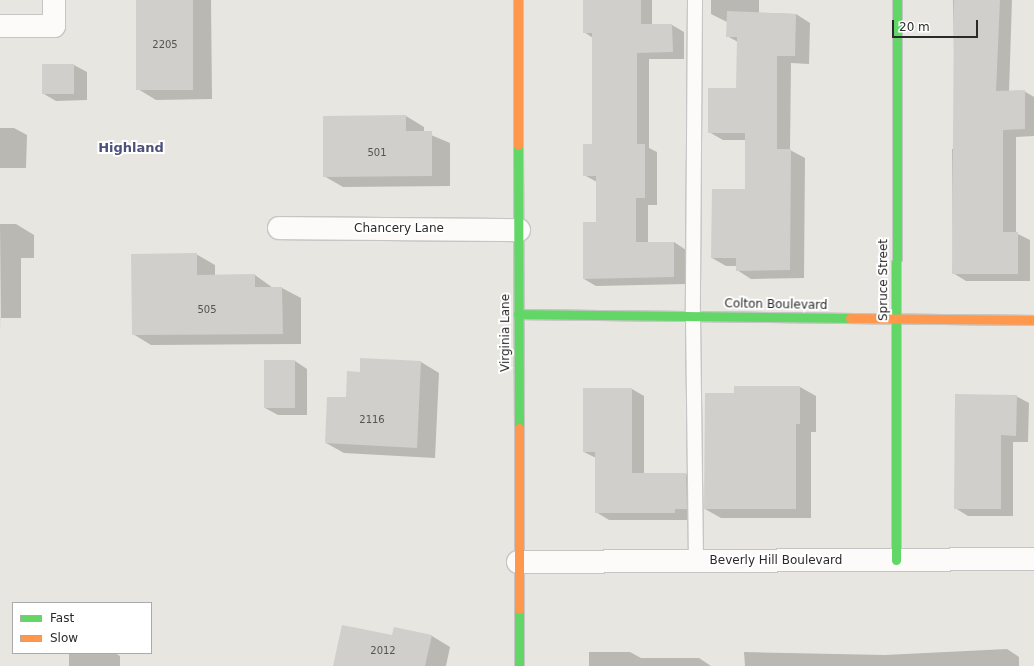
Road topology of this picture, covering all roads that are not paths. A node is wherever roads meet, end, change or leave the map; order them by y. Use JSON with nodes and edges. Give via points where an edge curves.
{"nodes":[{"id":1,"x":54,"y":0,"type":"edge"},
{"id":2,"x":518,"y":0,"type":"edge"},
{"id":3,"x":695,"y":0,"type":"edge"},
{"id":4,"x":897,"y":0,"type":"edge"},
{"id":5,"x":0,"y":26,"type":"edge"},
{"id":6,"x":279,"y":228,"type":"dead end"},
{"id":7,"x":519,"y":230,"type":"junction"},
{"id":8,"x":518,"y":314,"type":"junction"},
{"id":9,"x":693,"y":316,"type":"junction"},
{"id":10,"x":896,"y":318,"type":"junction"},
{"id":11,"x":1034,"y":320,"type":"edge"},
{"id":12,"x":1034,"y":559,"type":"edge"},
{"id":13,"x":896,"y":560,"type":"junction"},
{"id":14,"x":696,"y":561,"type":"junction"},
{"id":15,"x":518,"y":562,"type":"junction"},
{"id":16,"x":519,"y":666,"type":"edge"}],
"edges":[{"from":1,"to":5,"type":"street","via":[[54,26]]},
{"from":2,"to":7,"type":"street","name":"Virginia Lane"},
{"from":3,"to":9,"type":"lane"},
{"from":4,"to":10,"type":"street","name":"Spruce Street"},
{"from":6,"to":7,"type":"street","name":"Chancery Lane"},
{"from":7,"to":8,"type":"street","name":"Virginia Lane"},
{"from":8,"to":9,"type":"street","name":"Colton Boulevard"},
{"from":8,"to":15,"type":"street","name":"Virginia Lane"},
{"from":9,"to":10,"type":"street","name":"Colton Boulevard"},
{"from":9,"to":14,"type":"lane"},
{"from":10,"to":11,"type":"street","name":"Colton Boulevard"},
{"from":10,"to":13,"type":"street","name":"Spruce Street"},
{"from":12,"to":13,"type":"street","name":"Beverly Hill Boulevard"},
{"from":13,"to":14,"type":"street","name":"Beverly Hill Boulevard"},
{"from":14,"to":15,"type":"street","name":"Beverly Hill Boulevard"},
{"from":15,"to":16,"type":"street","name":"Virginia Lane"}]}
